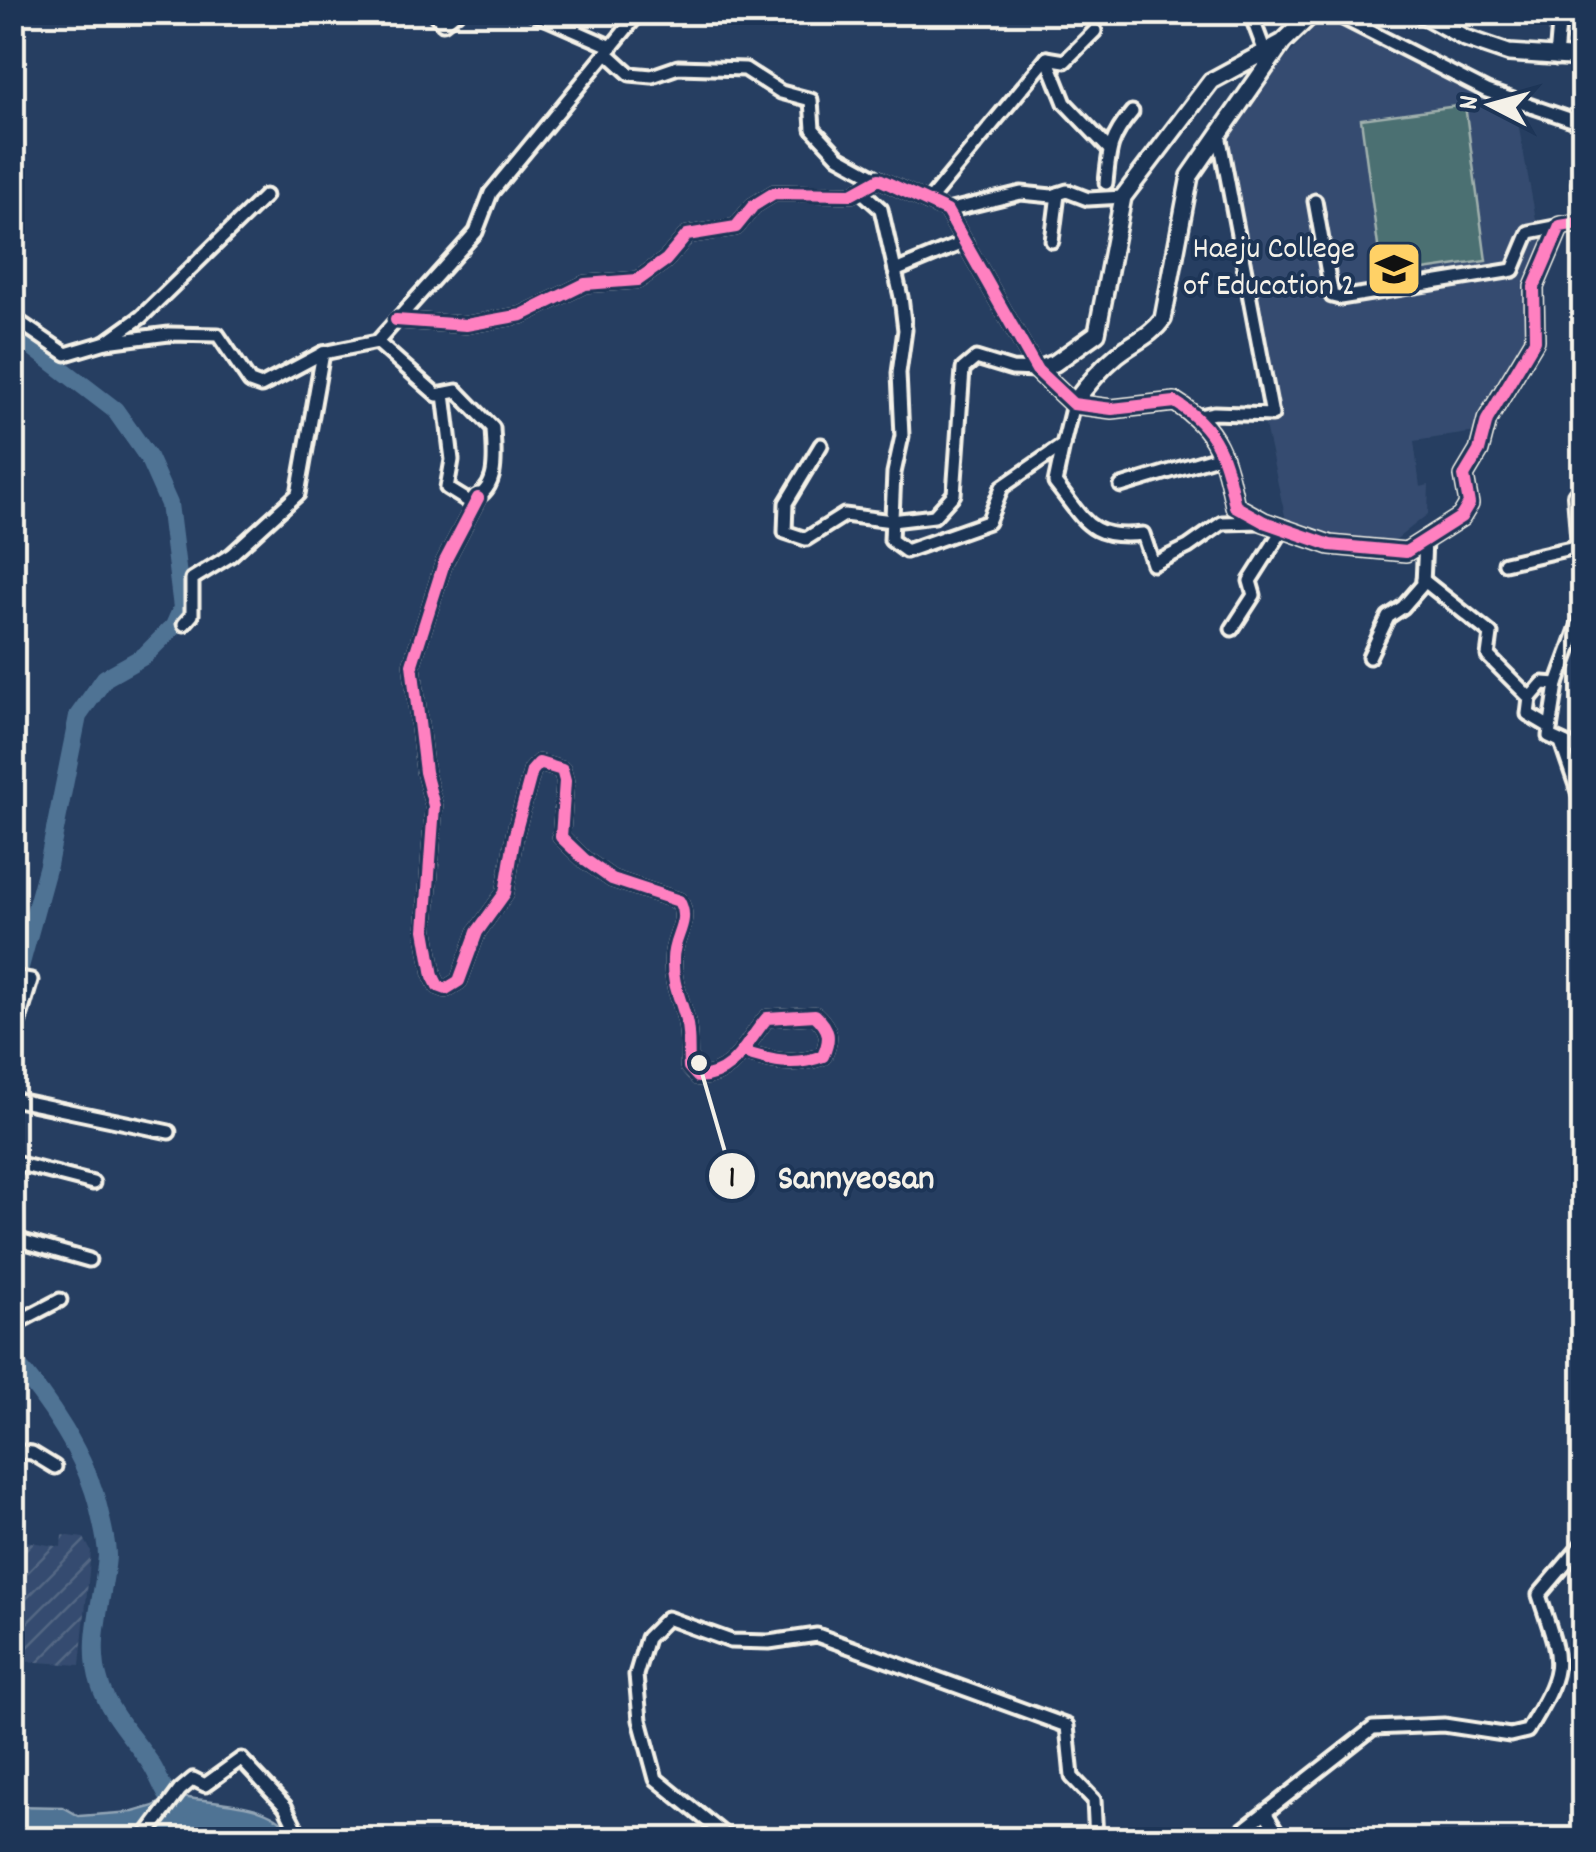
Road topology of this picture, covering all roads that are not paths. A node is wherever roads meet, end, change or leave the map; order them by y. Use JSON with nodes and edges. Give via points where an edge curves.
{"nodes":[{"id":1,"x":433,"y":12,"type":"edge"},
{"id":2,"x":456,"y":12,"type":"edge"},
{"id":3,"x":640,"y":12,"type":"edge"},
{"id":4,"x":1250,"y":12,"type":"edge"},
{"id":5,"x":1314,"y":12,"type":"edge"},
{"id":6,"x":1345,"y":12,"type":"edge"},
{"id":7,"x":1560,"y":12,"type":"edge"},
{"id":8,"x":532,"y":14,"type":"edge"},
{"id":9,"x":1423,"y":14,"type":"edge"},
{"id":10,"x":1095,"y":31,"type":"dead end"},
{"id":11,"x":1283,"y":42,"type":"junction"},
{"id":12,"x":609,"y":50,"type":"junction"},
{"id":13,"x":1265,"y":52,"type":"junction"},
{"id":14,"x":1047,"y":58,"type":"junction"},
{"id":15,"x":1556,"y":58,"type":"junction"},
{"id":16,"x":1584,"y":58,"type":"edge"},
{"id":17,"x":1132,"y":112,"type":"dead end"},
{"id":18,"x":1584,"y":124,"type":"edge"},
{"id":19,"x":1219,"y":134,"type":"junction"},
{"id":20,"x":1109,"y":148,"type":"junction"},
{"id":21,"x":1584,"y":176,"type":"edge"},
{"id":22,"x":879,"y":179,"type":"junction"},
{"id":23,"x":1106,"y":183,"type":"dead end"},
{"id":24,"x":860,"y":190,"type":"junction"},
{"id":25,"x":1058,"y":194,"type":"junction"},
{"id":26,"x":265,"y":196,"type":"dead end"},
{"id":27,"x":1123,"y":197,"type":"junction"},
{"id":28,"x":1315,"y":201,"type":"dead end"},
{"id":29,"x":928,"y":202,"type":"junction"},
{"id":30,"x":1584,"y":204,"type":"edge"},
{"id":31,"x":946,"y":211,"type":"junction"},
{"id":32,"x":1584,"y":222,"type":"edge"},
{"id":33,"x":1560,"y":226,"type":"junction"},
{"id":34,"x":1052,"y":241,"type":"dead end"},
{"id":35,"x":965,"y":242,"type":"junction"},
{"id":36,"x":895,"y":270,"type":"junction"},
{"id":37,"x":12,"y":317,"type":"edge"},
{"id":38,"x":396,"y":320,"type":"junction"},
{"id":39,"x":106,"y":342,"type":"junction"},
{"id":40,"x":377,"y":342,"type":"junction"},
{"id":41,"x":323,"y":354,"type":"junction"},
{"id":42,"x":1037,"y":370,"type":"junction"},
{"id":43,"x":444,"y":394,"type":"junction"},
{"id":44,"x":1073,"y":404,"type":"junction"},
{"id":45,"x":1195,"y":417,"type":"junction"},
{"id":46,"x":820,"y":445,"type":"dead end"},
{"id":47,"x":1063,"y":445,"type":"junction"},
{"id":48,"x":1224,"y":455,"type":"junction"},
{"id":49,"x":1121,"y":486,"type":"dead end"},
{"id":50,"x":1576,"y":495,"type":"dead end"},
{"id":51,"x":478,"y":498,"type":"junction"},
{"id":52,"x":892,"y":521,"type":"junction"},
{"id":53,"x":1264,"y":522,"type":"junction"},
{"id":54,"x":1284,"y":529,"type":"junction"},
{"id":55,"x":1424,"y":540,"type":"junction"},
{"id":56,"x":1581,"y":546,"type":"edge"},
{"id":57,"x":1505,"y":563,"type":"dead end"},
{"id":58,"x":1424,"y":580,"type":"junction"},
{"id":59,"x":1584,"y":610,"type":"edge"},
{"id":60,"x":184,"y":624,"type":"dead end"},
{"id":61,"x":1232,"y":628,"type":"dead end"},
{"id":62,"x":1368,"y":657,"type":"dead end"},
{"id":63,"x":1557,"y":684,"type":"junction"},
{"id":64,"x":1530,"y":698,"type":"junction"},
{"id":65,"x":1550,"y":726,"type":"junction"},
{"id":66,"x":1561,"y":742,"type":"junction"},
{"id":67,"x":1584,"y":752,"type":"edge"},
{"id":68,"x":1584,"y":809,"type":"edge"},
{"id":69,"x":12,"y":977,"type":"edge"},
{"id":70,"x":12,"y":1044,"type":"edge"},
{"id":71,"x":743,"y":1052,"type":"junction"},
{"id":72,"x":12,"y":1100,"type":"edge"},
{"id":73,"x":170,"y":1132,"type":"dead end"},
{"id":74,"x":12,"y":1162,"type":"edge"},
{"id":75,"x":93,"y":1183,"type":"dead end"},
{"id":76,"x":12,"y":1238,"type":"edge"},
{"id":77,"x":89,"y":1260,"type":"dead end"},
{"id":78,"x":60,"y":1300,"type":"dead end"},
{"id":79,"x":12,"y":1321,"type":"edge"},
{"id":80,"x":12,"y":1451,"type":"edge"},
{"id":81,"x":55,"y":1467,"type":"dead end"},
{"id":82,"x":1584,"y":1542,"type":"edge"},
{"id":83,"x":1266,"y":1814,"type":"junction"},
{"id":84,"x":143,"y":1840,"type":"edge"},
{"id":85,"x":302,"y":1840,"type":"edge"},
{"id":86,"x":731,"y":1840,"type":"edge"},
{"id":87,"x":1096,"y":1840,"type":"edge"},
{"id":88,"x":1192,"y":1840,"type":"edge"},
{"id":89,"x":1282,"y":1840,"type":"edge"}],
"edges":[{"from":1,"to":2,"type":"street","via":[[443,24]]},
{"from":3,"to":12,"type":"street"},
{"from":4,"to":13,"type":"street"},
{"from":5,"to":11,"type":"street"},
{"from":6,"to":18,"type":"street","via":[[1346,19],[1486,90]]},
{"from":7,"to":15,"type":"street"},
{"from":8,"to":12,"type":"street"},
{"from":9,"to":15,"type":"street","via":[[1465,38]]},
{"from":10,"to":14,"type":"street","via":[[1065,61]]},
{"from":11,"to":13,"type":"street"},
{"from":11,"to":19,"type":"street"},
{"from":12,"to":22,"type":"street","via":[[630,74],[745,69],[781,92],[811,100],[814,130],[839,157]]},
{"from":12,"to":38,"type":"street","via":[[491,193],[476,232]]},
{"from":13,"to":27,"type":"street","via":[[1210,81]]},
{"from":14,"to":20,"type":"street","via":[[1065,103]]},
{"from":14,"to":29,"type":"street"},
{"from":15,"to":16,"type":"street"},
{"from":17,"to":20,"type":"street"},
{"from":19,"to":44,"type":"street","via":[[1190,176],[1163,319],[1092,378]]},
{"from":19,"to":45,"type":"street","via":[[1272,415]]},
{"from":20,"to":23,"type":"street"},
{"from":21,"to":30,"type":"street"},
{"from":22,"to":24,"type":"street"},
{"from":22,"to":29,"type":"street"},
{"from":24,"to":36,"type":"street","via":[[880,209]]},
{"from":24,"to":38,"type":"street","via":[[774,193],[736,227],[687,235],[638,280],[585,284],[522,316],[466,325]]},
{"from":25,"to":27,"type":"street"},
{"from":25,"to":31,"type":"street","via":[[1021,193]]},
{"from":25,"to":34,"type":"street"},
{"from":26,"to":39,"type":"street","via":[[141,318]]},
{"from":27,"to":42,"type":"street","via":[[1101,325]]},
{"from":28,"to":33,"type":"street","via":[[1332,296],[1340,298],[1513,270],[1530,232]]},
{"from":29,"to":31,"type":"street"},
{"from":31,"to":35,"type":"street"},
{"from":32,"to":33,"type":"street"},
{"from":33,"to":55,"type":"street","via":[[1534,288],[1535,340],[1464,476],[1469,504]]},
{"from":35,"to":36,"type":"street"},
{"from":35,"to":42,"type":"street"},
{"from":36,"to":52,"type":"street","via":[[904,330]]},
{"from":37,"to":39,"type":"street","via":[[66,354]]},
{"from":38,"to":40,"type":"street"},
{"from":39,"to":41,"type":"street","via":[[218,335],[250,382],[262,386]]},
{"from":40,"to":41,"type":"street"},
{"from":40,"to":43,"type":"street"},
{"from":41,"to":60,"type":"street","via":[[298,494],[231,555],[192,579],[192,614]]},
{"from":42,"to":44,"type":"street"},
{"from":42,"to":52,"type":"street","via":[[976,358],[963,369],[954,494],[934,516]]},
{"from":43,"to":51,"type":"street","via":[[452,460],[446,488],[468,501]]},
{"from":43,"to":51,"type":"street","via":[[457,391],[493,428],[495,474]]},
{"from":44,"to":45,"type":"street","via":[[1175,402]]},
{"from":44,"to":47,"type":"street"},
{"from":45,"to":48,"type":"street"},
{"from":46,"to":52,"type":"street","via":[[786,502],[784,532],[806,540],[844,515]]},
{"from":47,"to":52,"type":"street","via":[[1002,487],[988,522],[906,550],[891,540]]},
{"from":47,"to":53,"type":"street","via":[[1056,483],[1092,529],[1116,537],[1143,534],[1153,564],[1222,523]]},
{"from":48,"to":49,"type":"street"},
{"from":48,"to":53,"type":"street","via":[[1236,506]]},
{"from":50,"to":56,"type":"street"},
{"from":51,"to":71,"type":"street","via":[[444,562],[412,664],[434,806],[425,930],[433,976],[446,989],[459,982],[477,932],[505,893],[532,771],[548,764],[562,770],[565,781],[561,837],[612,878],[679,900],[685,912],[673,942],[672,982],[687,1023],[689,1067],[698,1076],[712,1076]]},
{"from":53,"to":54,"type":"street"},
{"from":54,"to":55,"type":"street","via":[[1330,546],[1406,552]]},
{"from":54,"to":61,"type":"street","via":[[1250,581],[1254,595]]},
{"from":55,"to":58,"type":"street"},
{"from":56,"to":57,"type":"street"},
{"from":58,"to":62,"type":"street","via":[[1388,617]]},
{"from":58,"to":64,"type":"street","via":[[1491,634],[1488,656]]},
{"from":59,"to":63,"type":"street"},
{"from":63,"to":64,"type":"street","via":[[1543,683]]},
{"from":63,"to":65,"type":"street"},
{"from":64,"to":65,"type":"street","via":[[1528,714]]},
{"from":65,"to":66,"type":"street","via":[[1548,736]]},
{"from":66,"to":67,"type":"street"},
{"from":66,"to":68,"type":"street"},
{"from":69,"to":70,"type":"street","via":[[30,980]]},
{"from":71,"to":71,"type":"street","via":[[767,1018],[816,1015],[827,1026],[830,1041],[812,1060],[787,1065]]},
{"from":72,"to":73,"type":"street"},
{"from":74,"to":75,"type":"street"},
{"from":76,"to":77,"type":"street"},
{"from":78,"to":79,"type":"street"},
{"from":80,"to":81,"type":"street","via":[[32,1453]]},
{"from":82,"to":83,"type":"street","via":[[1538,1594],[1560,1664],[1527,1732],[1373,1728]]},
{"from":83,"to":88,"type":"street","via":[[1239,1833]]},
{"from":83,"to":89,"type":"street"},
{"from":84,"to":85,"type":"street","via":[[179,1791],[194,1779],[205,1785],[242,1759],[285,1806]]},
{"from":86,"to":87,"type":"street","via":[[656,1779],[636,1675],[647,1638],[667,1618],[732,1642],[817,1635],[1068,1726],[1072,1777],[1094,1800]]}]}
